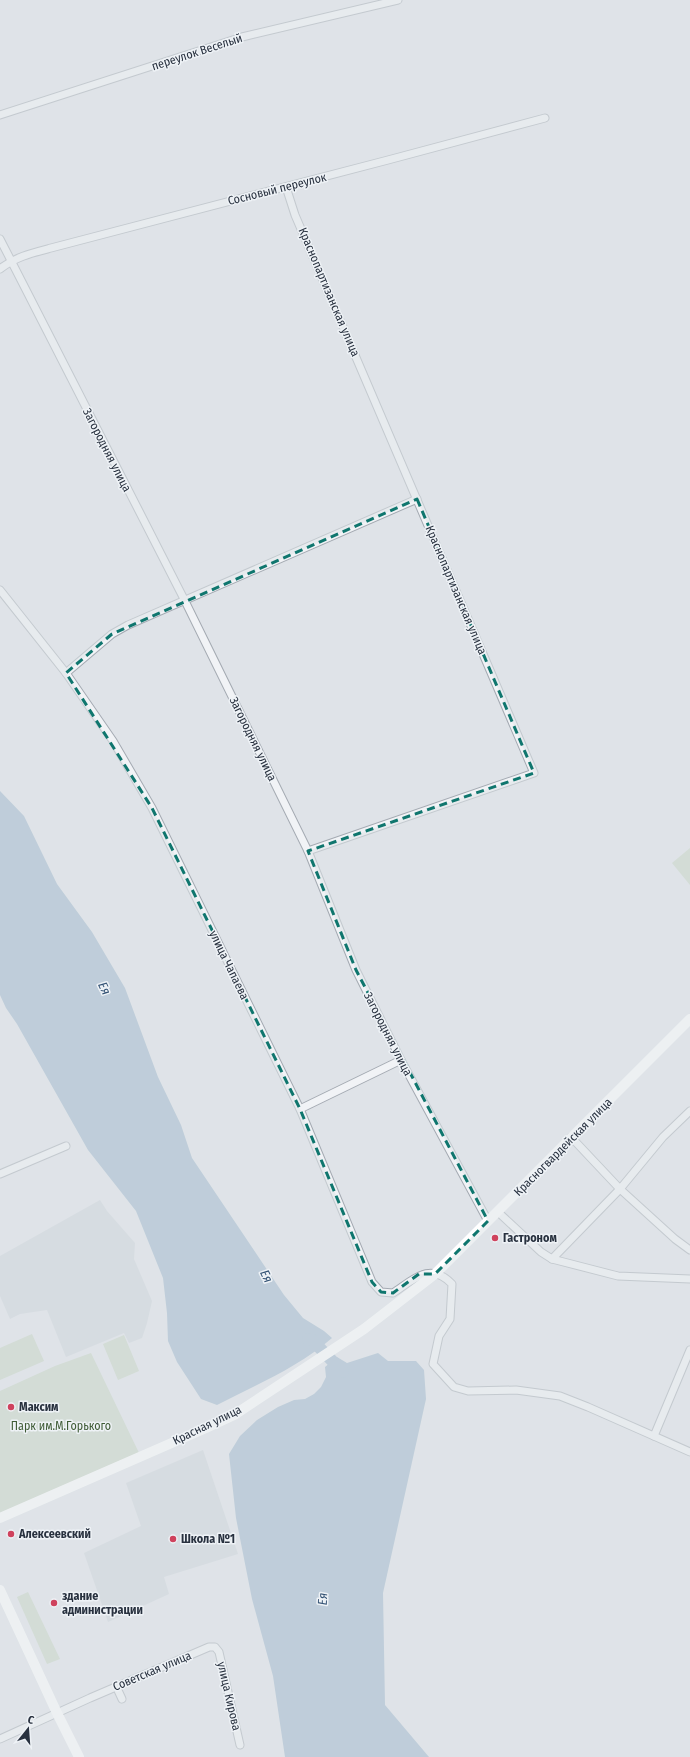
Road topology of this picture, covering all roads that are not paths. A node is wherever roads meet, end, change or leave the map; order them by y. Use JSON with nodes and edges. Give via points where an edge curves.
{"nodes":[{"id":1,"x":398,"y":0,"type":"edge"},
{"id":2,"x":0,"y":115,"type":"edge"},
{"id":3,"x":544,"y":118,"type":"dead end"},
{"id":4,"x":286,"y":187,"type":"junction"},
{"id":5,"x":0,"y":239,"type":"edge"},
{"id":6,"x":10,"y":261,"type":"junction"},
{"id":7,"x":0,"y":269,"type":"edge"},
{"id":8,"x":416,"y":499,"type":"junction"},
{"id":9,"x":0,"y":590,"type":"edge"},
{"id":10,"x":184,"y":600,"type":"junction"},
{"id":11,"x":66,"y":673,"type":"junction"},
{"id":12,"x":308,"y":851,"type":"junction"},
{"id":13,"x":690,"y":1019,"type":"edge"},
{"id":14,"x":401,"y":1060,"type":"junction"},
{"id":15,"x":300,"y":1109,"type":"junction"},
{"id":16,"x":690,"y":1111,"type":"edge"},
{"id":17,"x":571,"y":1137,"type":"junction"},
{"id":18,"x":66,"y":1146,"type":"dead end"},
{"id":19,"x":0,"y":1174,"type":"edge"},
{"id":20,"x":620,"y":1189,"type":"junction"},
{"id":21,"x":498,"y":1212,"type":"junction"},
{"id":22,"x":488,"y":1221,"type":"junction"},
{"id":23,"x":690,"y":1250,"type":"edge"},
{"id":24,"x":552,"y":1259,"type":"junction"},
{"id":25,"x":435,"y":1274,"type":"junction"},
{"id":26,"x":690,"y":1279,"type":"edge"},
{"id":27,"x":690,"y":1350,"type":"edge"},
{"id":28,"x":654,"y":1436,"type":"junction"},
{"id":29,"x":690,"y":1452,"type":"edge"},
{"id":30,"x":0,"y":1518,"type":"edge"},
{"id":31,"x":0,"y":1590,"type":"edge"},
{"id":32,"x":215,"y":1647,"type":"joint"},
{"id":33,"x":116,"y":1686,"type":"junction"},
{"id":34,"x":122,"y":1699,"type":"dead end"},
{"id":35,"x":59,"y":1712,"type":"junction"},
{"id":36,"x":0,"y":1739,"type":"edge"},
{"id":37,"x":240,"y":1745,"type":"dead end"},
{"id":38,"x":79,"y":1757,"type":"edge"}],
"edges":[{"from":1,"to":2,"type":"street","name":"переулок Веселый","via":[[242,37]]},
{"from":3,"to":4,"type":"street","name":"Сосновый переулок"},
{"from":4,"to":6,"type":"street","name":"Сосновый переулок"},
{"from":4,"to":8,"type":"street","name":"Краснопартизанская улица"},
{"from":5,"to":6,"type":"street","name":"Загородняя улица"},
{"from":6,"to":7,"type":"street"},
{"from":6,"to":10,"type":"street","name":"Загородняя улица"},
{"from":8,"to":10,"type":"street"},
{"from":8,"to":12,"type":"street","name":"Краснопартизанская улица","via":[[534,773]]},
{"from":9,"to":11,"type":"street","name":"улица Чапаева"},
{"from":10,"to":11,"type":"street","via":[[112,634]]},
{"from":10,"to":12,"type":"street","name":"Загородняя улица"},
{"from":11,"to":15,"type":"street","name":"улица Чапаева","via":[[113,742],[152,808]]},
{"from":12,"to":14,"type":"street","name":"Загородняя улица","via":[[356,970]]},
{"from":13,"to":17,"type":"street","name":"Красногвардейская улица"},
{"from":14,"to":15,"type":"street"},
{"from":14,"to":22,"type":"street","name":"Загородняя улица"},
{"from":15,"to":25,"type":"street","name":"улица Чапаева","via":[[372,1282],[381,1292],[393,1293],[419,1274]]},
{"from":16,"to":20,"type":"street","via":[[663,1137]]},
{"from":17,"to":20,"type":"street"},
{"from":17,"to":21,"type":"street","name":"Красногвардейская улица"},
{"from":18,"to":19,"type":"street"},
{"from":20,"to":23,"type":"street"},
{"from":20,"to":24,"type":"street"},
{"from":21,"to":22,"type":"street","name":"Красногвардейская улица"},
{"from":21,"to":24,"type":"street"},
{"from":22,"to":25,"type":"street","name":"Красногвардейская улица"},
{"from":24,"to":26,"type":"street","via":[[618,1276]]},
{"from":25,"to":28,"type":"street","via":[[444,1276],[452,1284],[450,1319],[439,1336],[432,1364],[454,1387],[468,1391],[516,1390],[560,1396]]},
{"from":25,"to":30,"type":"street","name":"Красная улица","via":[[364,1329],[234,1415]]},
{"from":27,"to":28,"type":"street"},
{"from":28,"to":29,"type":"street"},
{"from":31,"to":35,"type":"street"},
{"from":32,"to":33,"type":"street","name":"Советская улица","via":[[209,1647]]},
{"from":32,"to":37,"type":"street","name":"улица Кирова","via":[[219,1652]]},
{"from":33,"to":34,"type":"street"},
{"from":33,"to":35,"type":"street","name":"Советская улица"},
{"from":35,"to":36,"type":"street"},
{"from":35,"to":38,"type":"street"}]}
